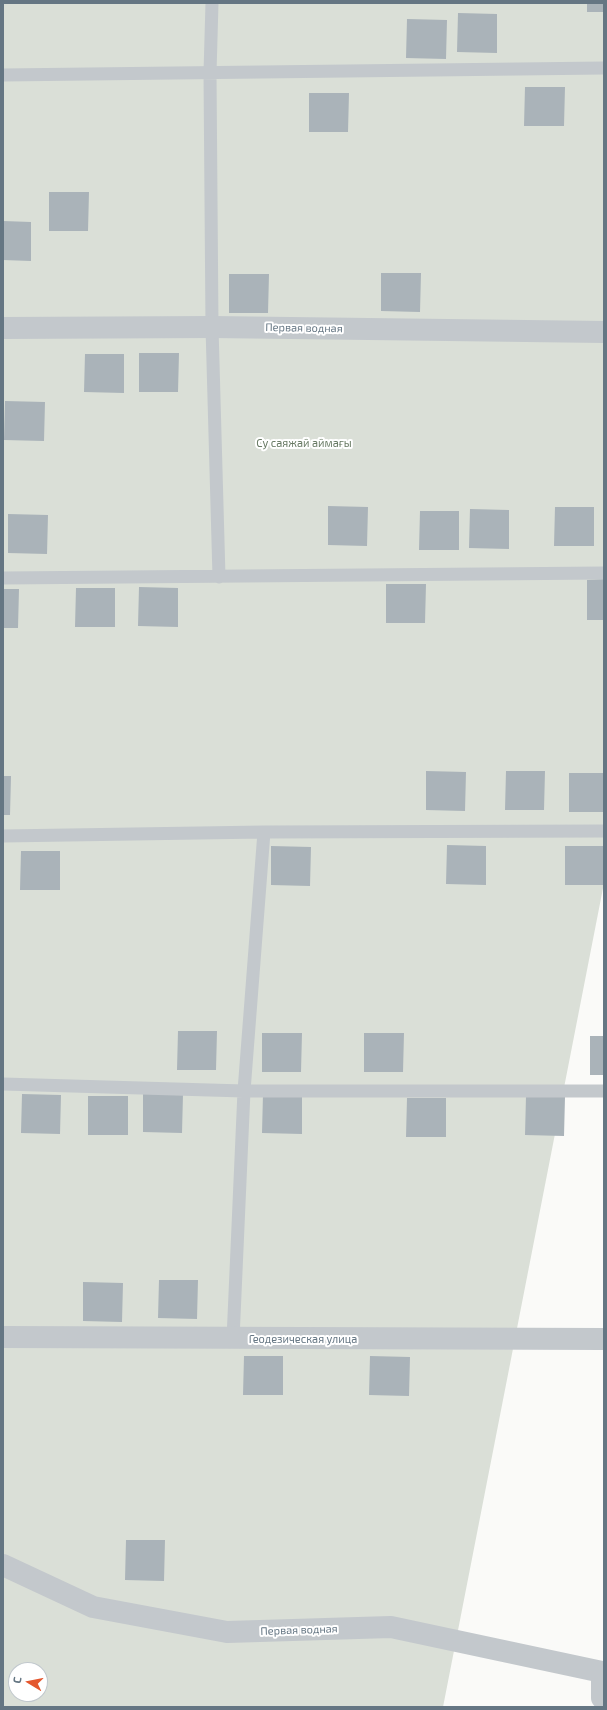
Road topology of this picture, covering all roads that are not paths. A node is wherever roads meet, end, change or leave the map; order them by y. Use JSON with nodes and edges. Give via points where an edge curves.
{"nodes":[{"id":1,"x":212,"y":3,"type":"edge"},
{"id":2,"x":604,"y":68,"type":"edge"},
{"id":3,"x":210,"y":73,"type":"junction"},
{"id":4,"x":3,"y":75,"type":"edge"},
{"id":5,"x":212,"y":327,"type":"junction"},
{"id":6,"x":3,"y":328,"type":"edge"},
{"id":7,"x":604,"y":332,"type":"edge"},
{"id":8,"x":604,"y":573,"type":"edge"},
{"id":9,"x":219,"y":577,"type":"junction"},
{"id":10,"x":3,"y":578,"type":"edge"},
{"id":11,"x":604,"y":830,"type":"edge"},
{"id":12,"x":264,"y":832,"type":"junction"},
{"id":13,"x":3,"y":836,"type":"edge"},
{"id":14,"x":3,"y":1084,"type":"edge"},
{"id":15,"x":244,"y":1091,"type":"junction"},
{"id":16,"x":604,"y":1091,"type":"edge"},
{"id":17,"x":3,"y":1337,"type":"edge"},
{"id":18,"x":233,"y":1339,"type":"junction"},
{"id":19,"x":604,"y":1339,"type":"edge"},
{"id":20,"x":3,"y":1565,"type":"edge"},
{"id":21,"x":603,"y":1669,"type":"edge"},
{"id":22,"x":604,"y":1700,"type":"edge"}],
"edges":[{"from":1,"to":3,"type":"lane"},
{"from":2,"to":3,"type":"lane"},
{"from":3,"to":4,"type":"lane"},
{"from":3,"to":5,"type":"lane"},
{"from":5,"to":6,"type":"street","name":"Первая водная"},
{"from":5,"to":7,"type":"street","name":"Первая водная"},
{"from":5,"to":9,"type":"lane"},
{"from":8,"to":9,"type":"lane"},
{"from":9,"to":10,"type":"lane"},
{"from":11,"to":12,"type":"lane"},
{"from":12,"to":13,"type":"lane"},
{"from":12,"to":15,"type":"lane"},
{"from":14,"to":15,"type":"lane"},
{"from":15,"to":16,"type":"lane"},
{"from":15,"to":18,"type":"lane"},
{"from":17,"to":18,"type":"street","name":"Геодезическая улица"},
{"from":18,"to":19,"type":"street","name":"Геодезическая улица"},
{"from":20,"to":21,"type":"street","name":"Первая водная","via":[[93,1607],[227,1632],[390,1627]]},
{"from":21,"to":22,"type":"street"}]}
